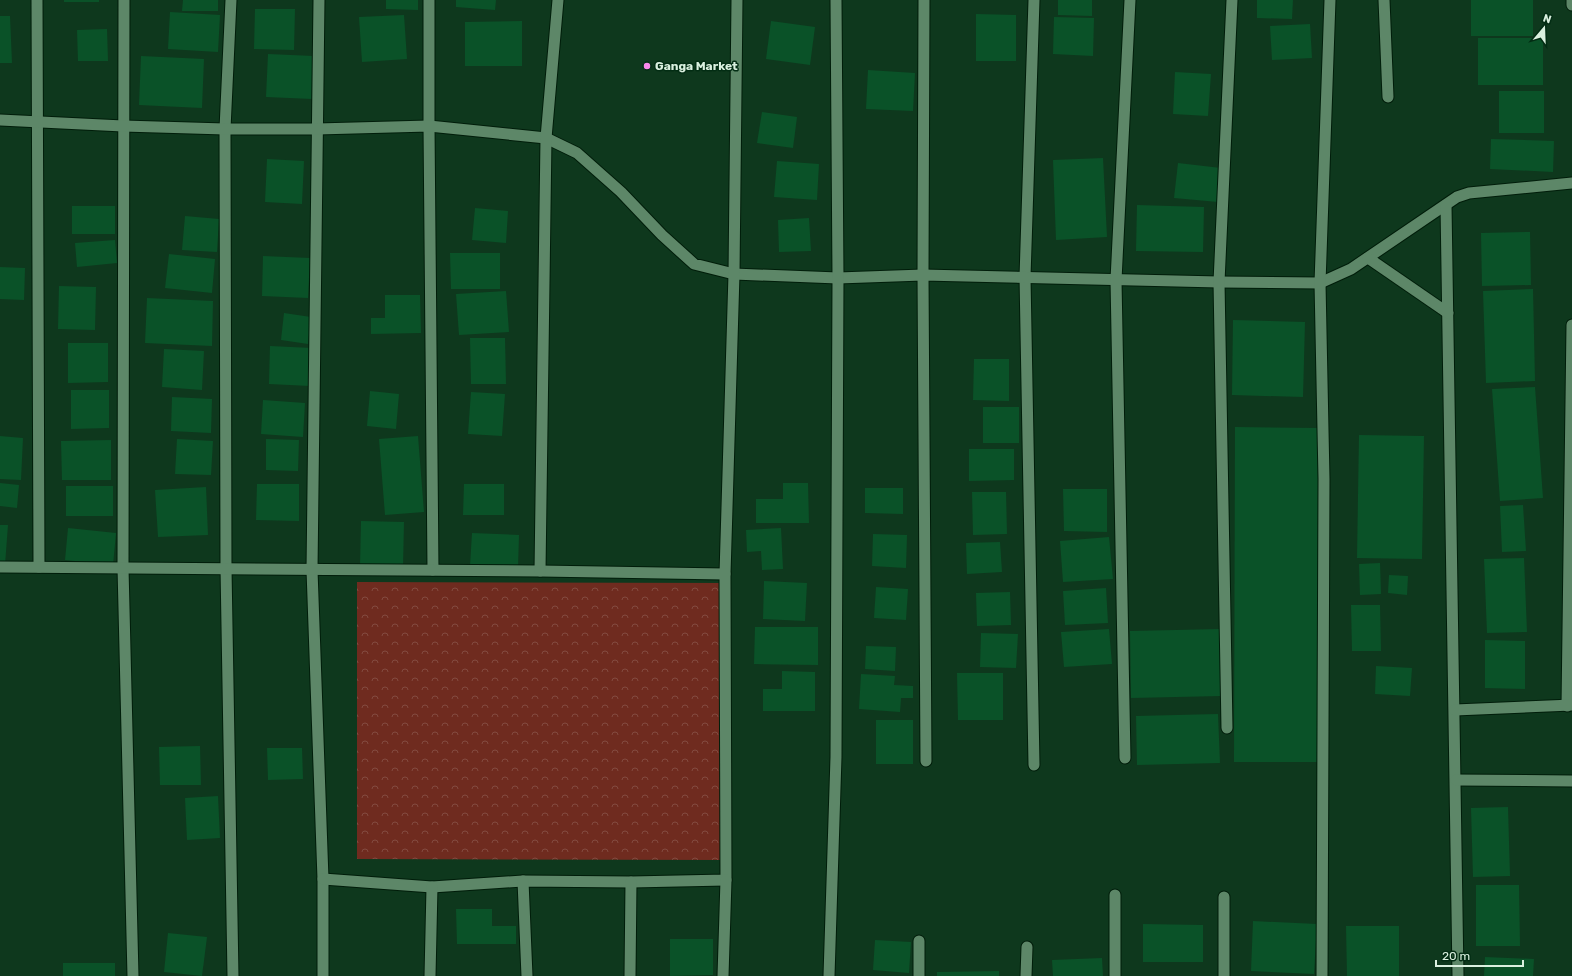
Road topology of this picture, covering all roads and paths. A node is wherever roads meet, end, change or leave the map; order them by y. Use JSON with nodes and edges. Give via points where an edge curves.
{"nodes":[{"id":1,"x":37,"y":0,"type":"edge"},
{"id":2,"x":124,"y":0,"type":"edge"},
{"id":3,"x":231,"y":0,"type":"edge"},
{"id":4,"x":319,"y":0,"type":"edge"},
{"id":5,"x":429,"y":0,"type":"edge"},
{"id":6,"x":558,"y":0,"type":"edge"},
{"id":7,"x":737,"y":0,"type":"edge"},
{"id":8,"x":836,"y":0,"type":"edge"},
{"id":9,"x":924,"y":0,"type":"edge"},
{"id":10,"x":1034,"y":0,"type":"edge"},
{"id":11,"x":1130,"y":0,"type":"edge"},
{"id":12,"x":1232,"y":0,"type":"edge"},
{"id":13,"x":1330,"y":0,"type":"edge"},
{"id":14,"x":1384,"y":0,"type":"edge"},
{"id":15,"x":1572,"y":0,"type":"edge"},
{"id":16,"x":1572,"y":5,"type":"edge"},
{"id":17,"x":1388,"y":97,"type":"dead end"},
{"id":18,"x":0,"y":120,"type":"edge"},
{"id":19,"x":37,"y":121,"type":"junction"},
{"id":20,"x":123,"y":126,"type":"junction"},
{"id":21,"x":429,"y":126,"type":"junction"},
{"id":22,"x":225,"y":129,"type":"junction"},
{"id":23,"x":317,"y":130,"type":"junction"},
{"id":24,"x":546,"y":138,"type":"junction"},
{"id":25,"x":1572,"y":183,"type":"edge"},
{"id":26,"x":1446,"y":205,"type":"junction"},
{"id":27,"x":1368,"y":258,"type":"junction"},
{"id":28,"x":734,"y":274,"type":"junction"},
{"id":29,"x":923,"y":275,"type":"junction"},
{"id":30,"x":1025,"y":277,"type":"junction"},
{"id":31,"x":838,"y":278,"type":"junction"},
{"id":32,"x":1116,"y":280,"type":"junction"},
{"id":33,"x":1219,"y":282,"type":"junction"},
{"id":34,"x":1320,"y":283,"type":"junction"},
{"id":35,"x":1448,"y":313,"type":"junction"},
{"id":36,"x":1572,"y":325,"type":"edge"},
{"id":37,"x":0,"y":567,"type":"edge"},
{"id":38,"x":39,"y":567,"type":"junction"},
{"id":39,"x":123,"y":568,"type":"junction"},
{"id":40,"x":226,"y":568,"type":"junction"},
{"id":41,"x":312,"y":570,"type":"junction"},
{"id":42,"x":433,"y":570,"type":"junction"},
{"id":43,"x":540,"y":571,"type":"junction"},
{"id":44,"x":725,"y":574,"type":"junction"},
{"id":45,"x":1570,"y":706,"type":"edge"},
{"id":46,"x":1455,"y":710,"type":"junction"},
{"id":47,"x":1227,"y":728,"type":"dead end"},
{"id":48,"x":1125,"y":758,"type":"dead end"},
{"id":49,"x":926,"y":761,"type":"dead end"},
{"id":50,"x":1034,"y":765,"type":"dead end"},
{"id":51,"x":1456,"y":780,"type":"junction"},
{"id":52,"x":1572,"y":781,"type":"edge"},
{"id":53,"x":323,"y":879,"type":"junction"},
{"id":54,"x":726,"y":880,"type":"junction"},
{"id":55,"x":523,"y":881,"type":"junction"},
{"id":56,"x":631,"y":882,"type":"junction"},
{"id":57,"x":432,"y":887,"type":"junction"},
{"id":58,"x":1115,"y":895,"type":"dead end"},
{"id":59,"x":1224,"y":897,"type":"dead end"},
{"id":60,"x":919,"y":941,"type":"dead end"},
{"id":61,"x":1027,"y":947,"type":"dead end"},
{"id":62,"x":133,"y":976,"type":"edge"},
{"id":63,"x":233,"y":976,"type":"edge"},
{"id":64,"x":323,"y":976,"type":"edge"},
{"id":65,"x":430,"y":976,"type":"edge"},
{"id":66,"x":526,"y":976,"type":"edge"},
{"id":67,"x":630,"y":976,"type":"edge"},
{"id":68,"x":723,"y":976,"type":"edge"},
{"id":69,"x":829,"y":976,"type":"edge"},
{"id":70,"x":919,"y":976,"type":"edge"},
{"id":71,"x":1026,"y":976,"type":"edge"},
{"id":72,"x":1115,"y":976,"type":"edge"},
{"id":73,"x":1224,"y":976,"type":"edge"},
{"id":74,"x":1322,"y":976,"type":"edge"},
{"id":75,"x":1458,"y":976,"type":"edge"}],
"edges":[{"from":1,"to":19,"type":"street"},
{"from":2,"to":20,"type":"street"},
{"from":3,"to":22,"type":"street"},
{"from":4,"to":23,"type":"street"},
{"from":5,"to":21,"type":"street"},
{"from":6,"to":24,"type":"street"},
{"from":7,"to":28,"type":"street"},
{"from":8,"to":31,"type":"street"},
{"from":9,"to":29,"type":"street"},
{"from":10,"to":30,"type":"street"},
{"from":11,"to":32,"type":"street"},
{"from":12,"to":33,"type":"street"},
{"from":13,"to":34,"type":"street"},
{"from":14,"to":17,"type":"street"},
{"from":15,"to":16,"type":"street"},
{"from":18,"to":19,"type":"street"},
{"from":19,"to":20,"type":"street"},
{"from":19,"to":38,"type":"street"},
{"from":20,"to":22,"type":"street"},
{"from":20,"to":39,"type":"street"},
{"from":21,"to":23,"type":"street"},
{"from":21,"to":24,"type":"street"},
{"from":21,"to":42,"type":"street"},
{"from":22,"to":23,"type":"street"},
{"from":22,"to":40,"type":"street"},
{"from":23,"to":41,"type":"street"},
{"from":24,"to":28,"type":"street","via":[[576,153],[621,192],[694,264]]},
{"from":24,"to":43,"type":"street"},
{"from":25,"to":26,"type":"street","via":[[1469,193],[1457,197]]},
{"from":26,"to":27,"type":"street"},
{"from":26,"to":35,"type":"street"},
{"from":27,"to":34,"type":"street"},
{"from":27,"to":35,"type":"street"},
{"from":28,"to":31,"type":"street"},
{"from":28,"to":44,"type":"street"},
{"from":29,"to":30,"type":"street"},
{"from":29,"to":31,"type":"street"},
{"from":29,"to":49,"type":"street"},
{"from":30,"to":32,"type":"street"},
{"from":30,"to":50,"type":"street"},
{"from":31,"to":69,"type":"street","via":[[836,757]]},
{"from":32,"to":33,"type":"street"},
{"from":32,"to":48,"type":"street"},
{"from":33,"to":34,"type":"street"},
{"from":33,"to":47,"type":"street"},
{"from":34,"to":74,"type":"street","via":[[1324,479]]},
{"from":35,"to":46,"type":"street"},
{"from":36,"to":45,"type":"street"},
{"from":37,"to":38,"type":"street"},
{"from":38,"to":39,"type":"street"},
{"from":39,"to":40,"type":"street"},
{"from":39,"to":62,"type":"street"},
{"from":40,"to":41,"type":"street"},
{"from":40,"to":63,"type":"street"},
{"from":41,"to":42,"type":"street"},
{"from":41,"to":53,"type":"street"},
{"from":42,"to":43,"type":"street"},
{"from":43,"to":44,"type":"street"},
{"from":44,"to":54,"type":"street"},
{"from":45,"to":46,"type":"street"},
{"from":46,"to":51,"type":"street"},
{"from":51,"to":52,"type":"street"},
{"from":51,"to":75,"type":"street"},
{"from":53,"to":57,"type":"street"},
{"from":53,"to":64,"type":"street"},
{"from":54,"to":56,"type":"street"},
{"from":54,"to":68,"type":"street"},
{"from":55,"to":56,"type":"street"},
{"from":55,"to":57,"type":"street"},
{"from":55,"to":66,"type":"street"},
{"from":56,"to":67,"type":"street"},
{"from":57,"to":65,"type":"street"},
{"from":58,"to":72,"type":"street"},
{"from":59,"to":73,"type":"street"},
{"from":60,"to":70,"type":"street"},
{"from":61,"to":71,"type":"street"}]}
